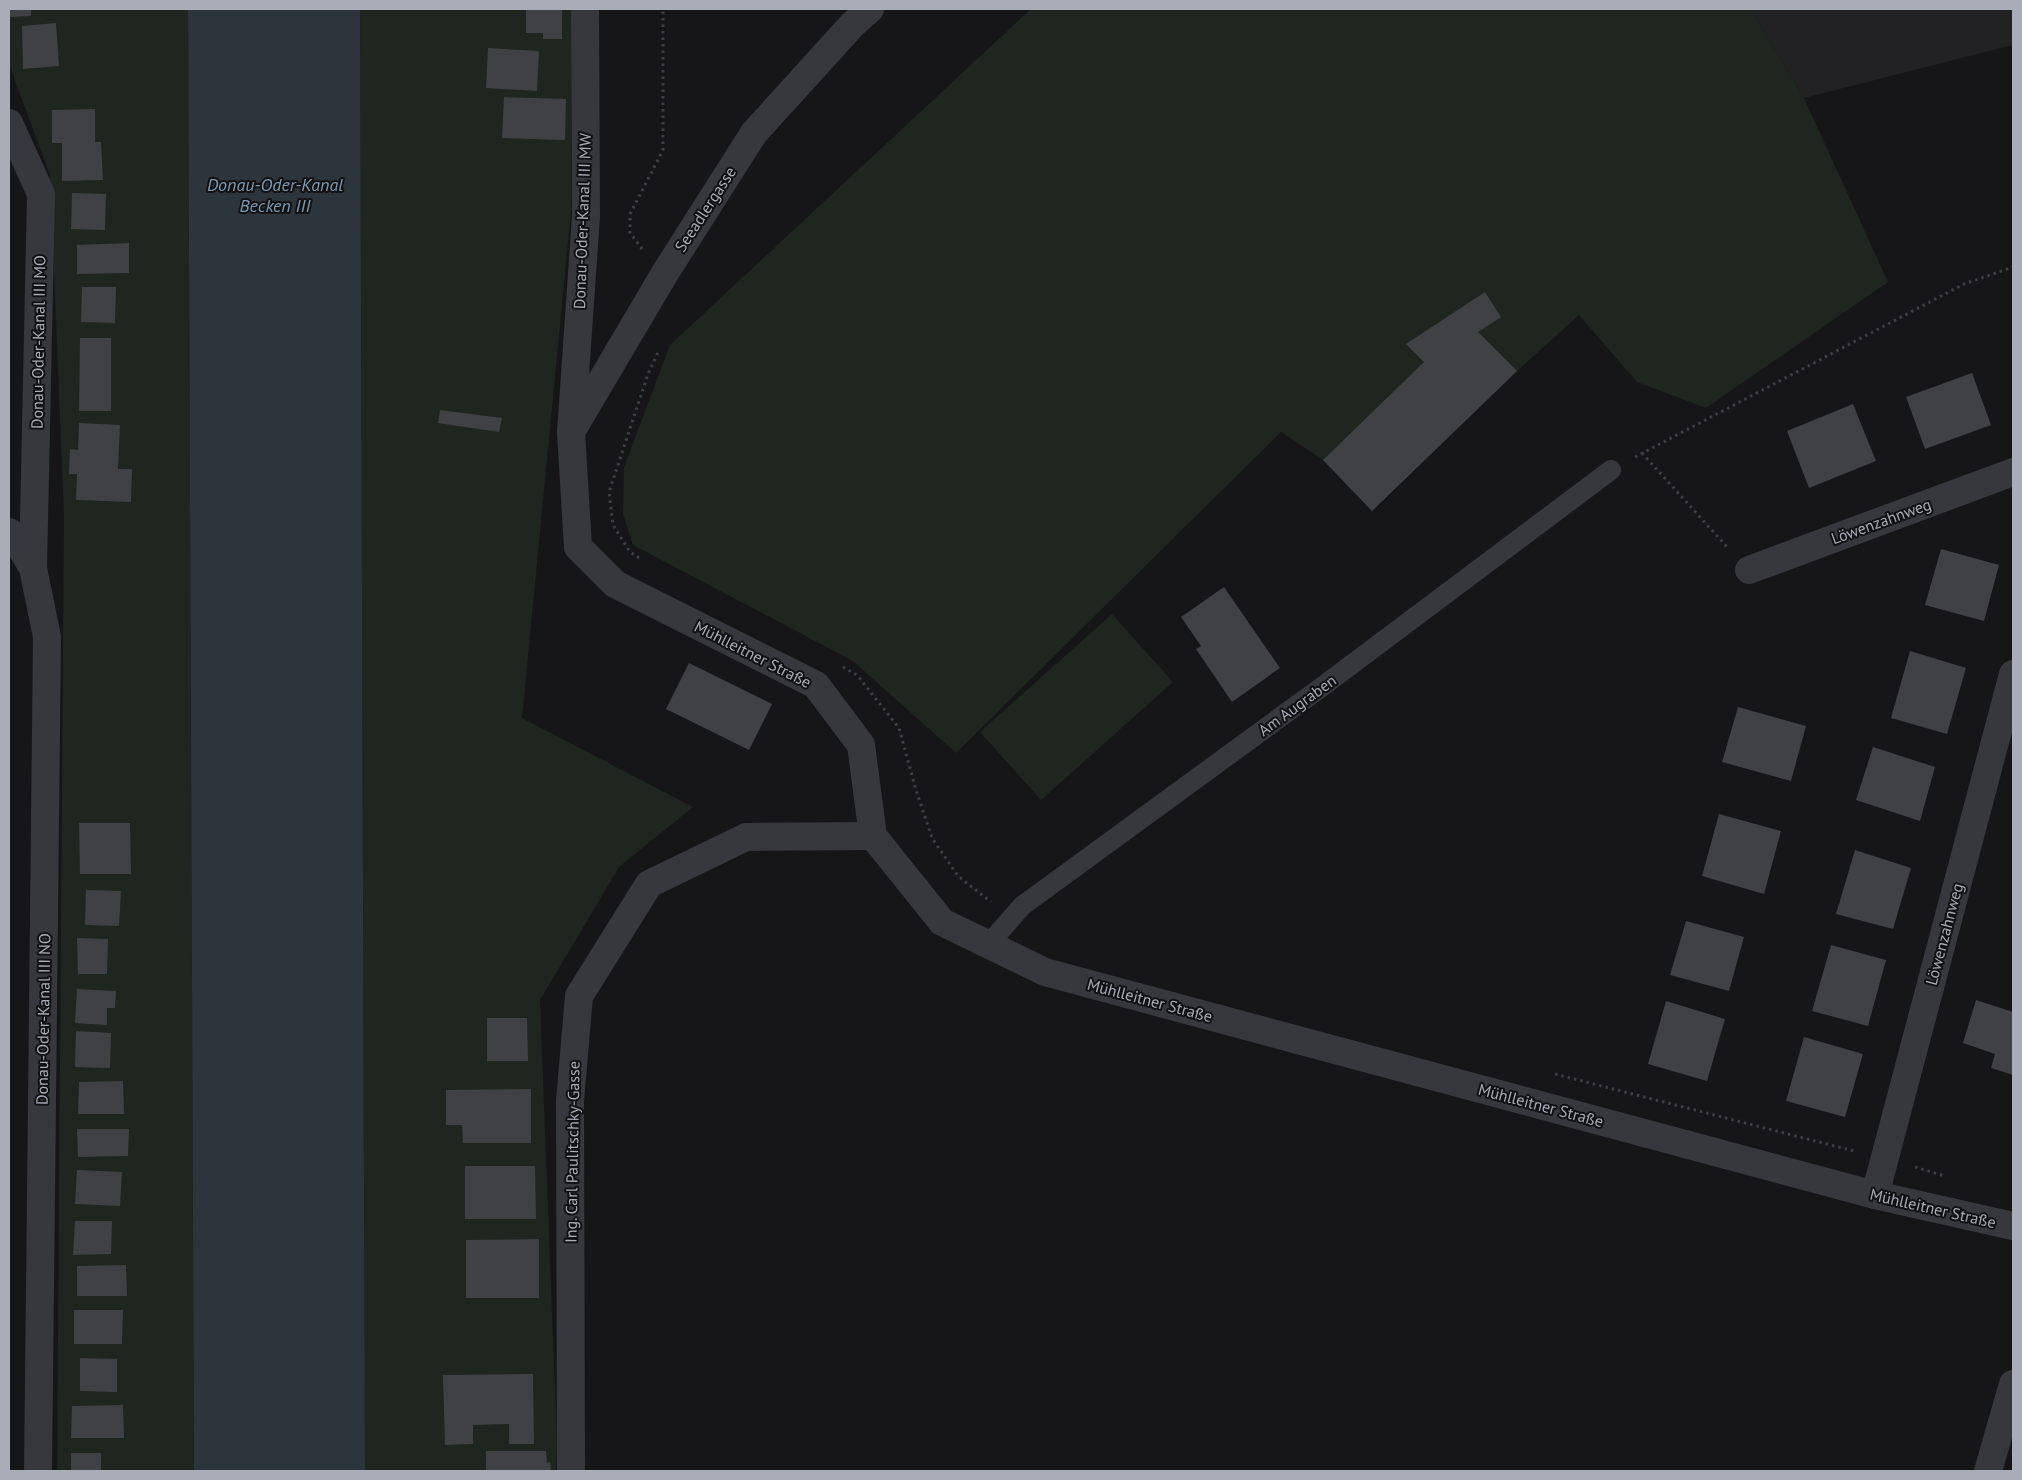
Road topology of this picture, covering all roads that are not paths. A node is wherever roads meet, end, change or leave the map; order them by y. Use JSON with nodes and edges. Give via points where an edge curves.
{"nodes":[{"id":1,"x":585,"y":9,"type":"edge"},
{"id":2,"x":870,"y":9,"type":"edge"},
{"id":3,"x":9,"y":123,"type":"edge"},
{"id":4,"x":571,"y":432,"type":"junction"},
{"id":5,"x":1611,"y":470,"type":"road end"},
{"id":6,"x":2013,"y":472,"type":"edge"},
{"id":7,"x":9,"y":532,"type":"edge"},
{"id":8,"x":33,"y":568,"type":"junction"},
{"id":9,"x":1748,"y":570,"type":"road end"},
{"id":10,"x":2013,"y":674,"type":"edge"},
{"id":11,"x":873,"y":836,"type":"junction"},
{"id":12,"x":987,"y":946,"type":"junction"},
{"id":13,"x":1875,"y":1195,"type":"junction"},
{"id":14,"x":2013,"y":1226,"type":"edge"},
{"id":15,"x":2013,"y":1384,"type":"edge"},
{"id":16,"x":38,"y":1471,"type":"edge"},
{"id":17,"x":571,"y":1471,"type":"edge"},
{"id":18,"x":1988,"y":1471,"type":"edge"}],
"edges":[{"from":1,"to":4,"type":"street","name":"Donau-Oder-Kanal III MW","via":[[586,216]]},
{"from":2,"to":4,"type":"street","name":"Seeadlergasse","via":[[754,133],[664,273]]},
{"from":3,"to":8,"type":"street","name":"Donau-Oder-Kanal III MO","via":[[41,194]]},
{"from":4,"to":11,"type":"street","name":"Mühlleitner Straße","via":[[578,547],[615,584],[816,685],[861,746]]},
{"from":5,"to":12,"type":"lane","name":"Am Augraben","via":[[1022,906]]},
{"from":6,"to":9,"type":"street","name":"Löwenzahnweg"},
{"from":7,"to":8,"type":"street"},
{"from":8,"to":16,"type":"street","name":"Donau-Oder-Kanal III NO","via":[[47,637]]},
{"from":10,"to":13,"type":"street","name":"Löwenzahnweg"},
{"from":11,"to":12,"type":"street","name":"Mühlleitner Straße","via":[[942,922]]},
{"from":11,"to":17,"type":"street","name":"Ing. Carl Paulitschky-Gasse","via":[[746,837],[649,884],[579,996],[570,1101]]},
{"from":12,"to":13,"type":"street","name":"Mühlleitner Straße","via":[[1045,972]]},
{"from":13,"to":14,"type":"street","name":"Mühlleitner Straße"},
{"from":15,"to":18,"type":"street"}]}
